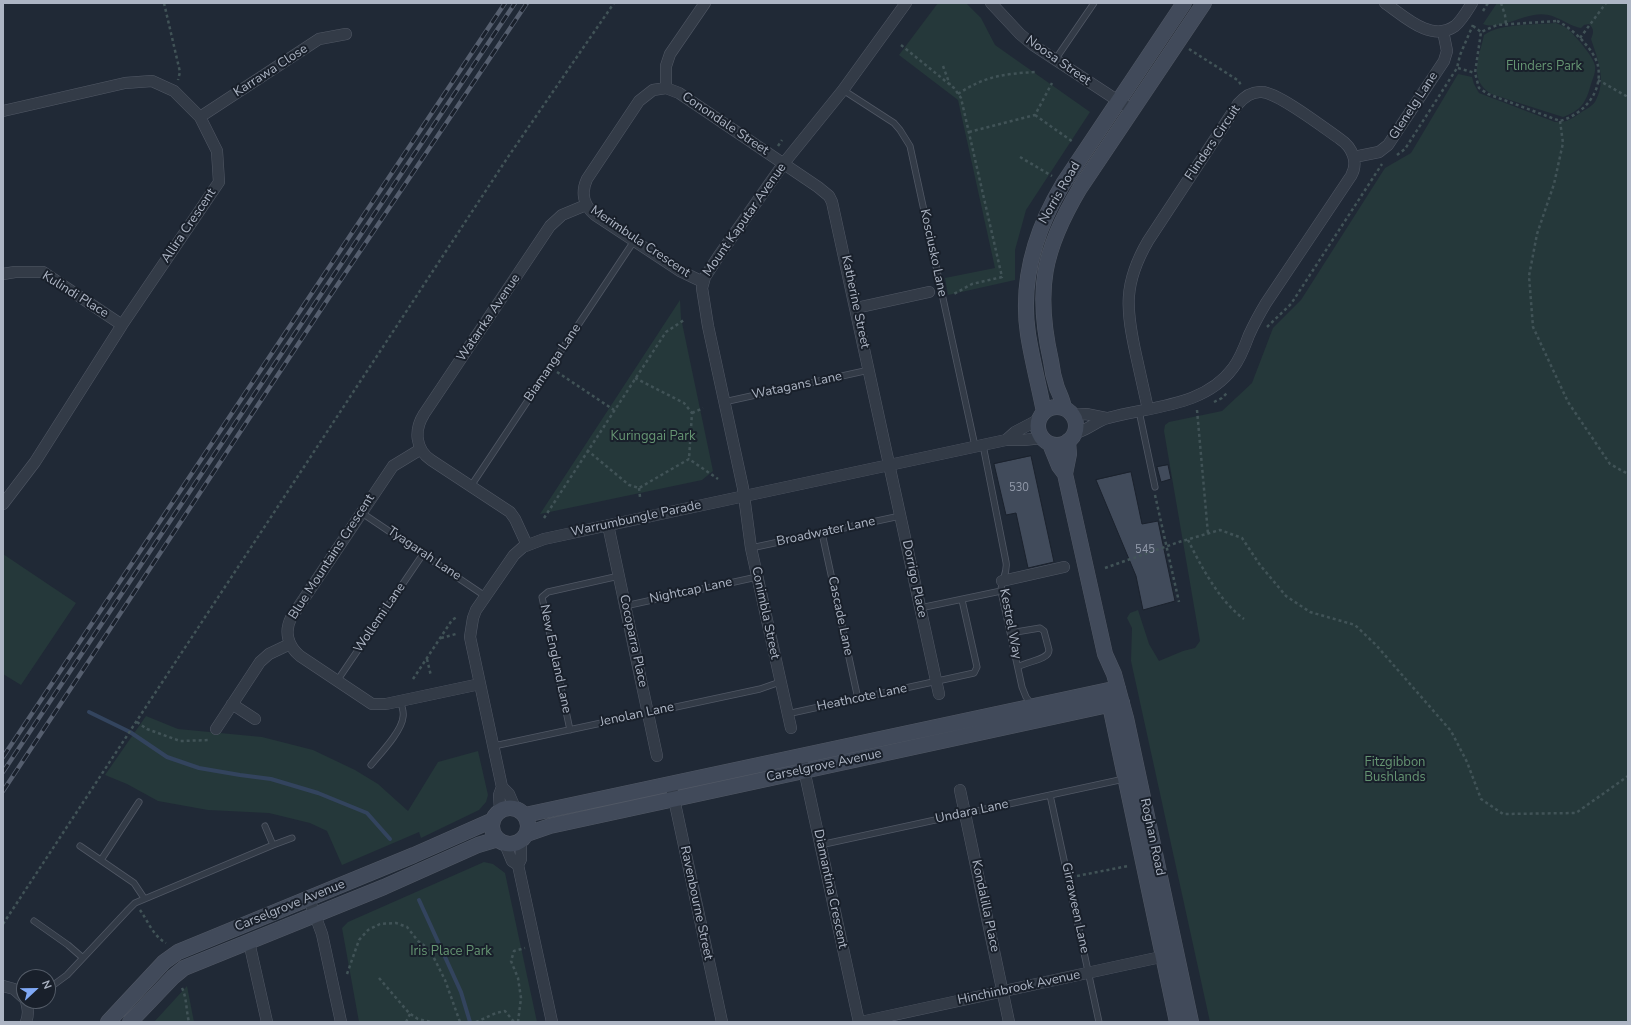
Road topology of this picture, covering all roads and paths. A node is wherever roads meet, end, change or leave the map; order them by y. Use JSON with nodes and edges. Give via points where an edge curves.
{"nodes":[{"id":1,"x":164,"y":3,"type":"edge"},
{"id":2,"x":614,"y":3,"type":"edge"},
{"id":3,"x":705,"y":3,"type":"edge"},
{"id":4,"x":906,"y":3,"type":"edge"},
{"id":5,"x":991,"y":3,"type":"edge"},
{"id":6,"x":1094,"y":3,"type":"edge"},
{"id":7,"x":1184,"y":3,"type":"edge"},
{"id":8,"x":1204,"y":3,"type":"edge"},
{"id":9,"x":1385,"y":3,"type":"edge"},
{"id":10,"x":1472,"y":3,"type":"edge"},
{"id":11,"x":1501,"y":3,"type":"edge"},
{"id":12,"x":1606,"y":3,"type":"edge"},
{"id":13,"x":1506,"y":25,"type":"junction"},
{"id":14,"x":1473,"y":26,"type":"dead end"},
{"id":15,"x":1444,"y":31,"type":"junction"},
{"id":16,"x":1481,"y":32,"type":"junction"},
{"id":17,"x":346,"y":34,"type":"dead end"},
{"id":18,"x":1580,"y":38,"type":"junction"},
{"id":19,"x":900,"y":46,"type":"dead end"},
{"id":20,"x":1188,"y":49,"type":"dead end"},
{"id":21,"x":1055,"y":60,"type":"junction"},
{"id":22,"x":943,"y":66,"type":"dead end"},
{"id":23,"x":1458,"y":68,"type":"dead end"},
{"id":24,"x":1034,"y":72,"type":"dead end"},
{"id":25,"x":1475,"y":73,"type":"junction"},
{"id":26,"x":1598,"y":80,"type":"junction"},
{"id":27,"x":1052,"y":83,"type":"dead end"},
{"id":28,"x":950,"y":86,"type":"junction"},
{"id":29,"x":666,"y":88,"type":"junction"},
{"id":30,"x":843,"y":90,"type":"junction"},
{"id":31,"x":174,"y":91,"type":"junction"},
{"id":32,"x":1242,"y":91,"type":"dead end"},
{"id":33,"x":958,"y":94,"type":"junction"},
{"id":34,"x":1628,"y":97,"type":"edge"},
{"id":35,"x":1119,"y":102,"type":"junction"},
{"id":36,"x":1132,"y":110,"type":"junction"},
{"id":37,"x":3,"y":111,"type":"edge"},
{"id":38,"x":1035,"y":115,"type":"junction"},
{"id":39,"x":200,"y":118,"type":"junction"},
{"id":40,"x":1560,"y":121,"type":"junction"},
{"id":41,"x":969,"y":132,"type":"junction"},
{"id":42,"x":782,"y":140,"type":"dead end"},
{"id":43,"x":1073,"y":142,"type":"dead end"},
{"id":44,"x":776,"y":148,"type":"dead end"},
{"id":45,"x":1020,"y":157,"type":"dead end"},
{"id":46,"x":1354,"y":157,"type":"junction"},
{"id":47,"x":784,"y":163,"type":"junction"},
{"id":48,"x":1052,"y":176,"type":"dead end"},
{"id":49,"x":586,"y":205,"type":"junction"},
{"id":50,"x":634,"y":241,"type":"junction"},
{"id":51,"x":3,"y":274,"type":"edge"},
{"id":52,"x":703,"y":282,"type":"junction"},
{"id":53,"x":941,"y":289,"type":"junction"},
{"id":54,"x":929,"y":292,"type":"joint"},
{"id":55,"x":949,"y":297,"type":"dead end"},
{"id":56,"x":856,"y":308,"type":"junction"},
{"id":57,"x":684,"y":320,"type":"dead end"},
{"id":58,"x":122,"y":325,"type":"junction"},
{"id":59,"x":550,"y":368,"type":"junction"},
{"id":60,"x":869,"y":370,"type":"junction"},
{"id":61,"x":635,"y":378,"type":"junction"},
{"id":62,"x":724,"y":402,"type":"junction"},
{"id":63,"x":703,"y":408,"type":"dead end"},
{"id":64,"x":614,"y":410,"type":"junction"},
{"id":65,"x":1143,"y":410,"type":"junction"},
{"id":66,"x":1197,"y":410,"type":"dead end"},
{"id":67,"x":1068,"y":412,"type":"junction"},
{"id":68,"x":692,"y":413,"type":"junction"},
{"id":69,"x":1041,"y":416,"type":"junction"},
{"id":70,"x":1106,"y":418,"type":"junction"},
{"id":71,"x":1071,"y":437,"type":"junction"},
{"id":72,"x":1006,"y":440,"type":"junction"},
{"id":73,"x":1046,"y":441,"type":"junction"},
{"id":74,"x":979,"y":445,"type":"junction"},
{"id":75,"x":421,"y":449,"type":"junction"},
{"id":76,"x":588,"y":450,"type":"junction"},
{"id":77,"x":690,"y":458,"type":"junction"},
{"id":78,"x":890,"y":464,"type":"junction"},
{"id":79,"x":1065,"y":474,"type":"junction"},
{"id":80,"x":1628,"y":474,"type":"edge"},
{"id":81,"x":718,"y":479,"type":"dead end"},
{"id":82,"x":471,"y":486,"type":"junction"},
{"id":83,"x":639,"y":488,"type":"junction"},
{"id":84,"x":1155,"y":490,"type":"joint"},
{"id":85,"x":745,"y":496,"type":"junction"},
{"id":86,"x":640,"y":497,"type":"dead end"},
{"id":87,"x":3,"y":504,"type":"edge"},
{"id":88,"x":362,"y":513,"type":"junction"},
{"id":89,"x":900,"y":516,"type":"junction"},
{"id":90,"x":544,"y":518,"type":"dead end"},
{"id":91,"x":608,"y":525,"type":"junction"},
{"id":92,"x":822,"y":533,"type":"junction"},
{"id":93,"x":1208,"y":534,"type":"junction"},
{"id":94,"x":1188,"y":540,"type":"junction"},
{"id":95,"x":527,"y":545,"type":"junction"},
{"id":96,"x":751,"y":548,"type":"junction"},
{"id":97,"x":423,"y":554,"type":"junction"},
{"id":98,"x":1064,"y":567,"type":"dead end"},
{"id":99,"x":1105,"y":568,"type":"dead end"},
{"id":100,"x":619,"y":576,"type":"junction"},
{"id":101,"x":757,"y":577,"type":"junction"},
{"id":102,"x":1002,"y":586,"type":"junction"},
{"id":103,"x":485,"y":596,"type":"junction"},
{"id":104,"x":962,"y":600,"type":"junction"},
{"id":105,"x":1179,"y":602,"type":"dead end"},
{"id":106,"x":625,"y":606,"type":"junction"},
{"id":107,"x":920,"y":608,"type":"junction"},
{"id":108,"x":457,"y":617,"type":"dead end"},
{"id":109,"x":1244,"y":619,"type":"dead end"},
{"id":110,"x":1010,"y":631,"type":"junction"},
{"id":111,"x":456,"y":634,"type":"dead end"},
{"id":112,"x":440,"y":638,"type":"junction"},
{"id":113,"x":290,"y":644,"type":"junction"},
{"id":114,"x":427,"y":659,"type":"junction"},
{"id":115,"x":1018,"y":667,"type":"junction"},
{"id":116,"x":431,"y":676,"type":"dead end"},
{"id":117,"x":413,"y":680,"type":"dead end"},
{"id":118,"x":337,"y":682,"type":"junction"},
{"id":119,"x":780,"y":682,"type":"junction"},
{"id":120,"x":936,"y":682,"type":"junction"},
{"id":121,"x":480,"y":684,"type":"junction"},
{"id":122,"x":939,"y":694,"type":"dead end"},
{"id":123,"x":1114,"y":696,"type":"junction"},
{"id":124,"x":858,"y":699,"type":"junction"},
{"id":125,"x":400,"y":701,"type":"junction"},
{"id":126,"x":232,"y":704,"type":"junction"},
{"id":127,"x":1033,"y":707,"type":"junction"},
{"id":128,"x":648,"y":713,"type":"junction"},
{"id":129,"x":788,"y":714,"type":"junction"},
{"id":130,"x":255,"y":719,"type":"dead end"},
{"id":131,"x":137,"y":722,"type":"junction"},
{"id":132,"x":217,"y":728,"type":"joint"},
{"id":133,"x":791,"y":728,"type":"dead end"},
{"id":134,"x":570,"y":730,"type":"junction"},
{"id":135,"x":494,"y":746,"type":"junction"},
{"id":136,"x":657,"y":756,"type":"dead end"},
{"id":137,"x":803,"y":764,"type":"junction"},
{"id":138,"x":371,"y":765,"type":"dead end"},
{"id":139,"x":1628,"y":776,"type":"edge"},
{"id":140,"x":1124,"y":779,"type":"junction"},
{"id":141,"x":502,"y":787,"type":"junction"},
{"id":142,"x":960,"y":790,"type":"dead end"},
{"id":143,"x":672,"y":792,"type":"junction"},
{"id":144,"x":1050,"y":795,"type":"junction"},
{"id":145,"x":140,"y":802,"type":"dead end"},
{"id":146,"x":520,"y":812,"type":"junction"},
{"id":147,"x":965,"y":813,"type":"junction"},
{"id":148,"x":496,"y":815,"type":"junction"},
{"id":149,"x":265,"y":826,"type":"dead end"},
{"id":150,"x":292,"y":838,"type":"dead end"},
{"id":151,"x":524,"y":838,"type":"junction"},
{"id":152,"x":501,"y":842,"type":"junction"},
{"id":153,"x":273,"y":845,"type":"junction"},
{"id":154,"x":820,"y":845,"type":"junction"},
{"id":155,"x":80,"y":846,"type":"dead end"},
{"id":156,"x":101,"y":860,"type":"junction"},
{"id":157,"x":518,"y":865,"type":"junction"},
{"id":158,"x":1128,"y":866,"type":"dead end"},
{"id":159,"x":1068,"y":878,"type":"junction"},
{"id":160,"x":144,"y":898,"type":"junction"},
{"id":161,"x":309,"y":899,"type":"junction"},
{"id":162,"x":135,"y":903,"type":"junction"},
{"id":163,"x":316,"y":915,"type":"junction"},
{"id":164,"x":34,"y":921,"type":"dead end"},
{"id":165,"x":3,"y":924,"type":"edge"},
{"id":166,"x":249,"y":942,"type":"junction"},
{"id":167,"x":166,"y":943,"type":"dead end"},
{"id":168,"x":535,"y":944,"type":"junction"},
{"id":169,"x":1170,"y":955,"type":"junction"},
{"id":170,"x":83,"y":958,"type":"junction"},
{"id":171,"x":1089,"y":973,"type":"junction"},
{"id":172,"x":347,"y":974,"type":"dead end"},
{"id":173,"x":379,"y":978,"type":"dead end"},
{"id":174,"x":56,"y":984,"type":"edge"},
{"id":175,"x":3,"y":986,"type":"edge"},
{"id":176,"x":182,"y":988,"type":"dead end"},
{"id":177,"x":16,"y":991,"type":"edge"},
{"id":178,"x":1003,"y":991,"type":"junction"},
{"id":179,"x":28,"y":1009,"type":"edge"},
{"id":180,"x":410,"y":1014,"type":"junction"},
{"id":181,"x":26,"y":1022,"type":"edge"},
{"id":182,"x":108,"y":1022,"type":"edge"},
{"id":183,"x":130,"y":1022,"type":"edge"},
{"id":184,"x":189,"y":1022,"type":"edge"},
{"id":185,"x":267,"y":1022,"type":"edge"},
{"id":186,"x":341,"y":1022,"type":"edge"},
{"id":187,"x":406,"y":1022,"type":"edge"},
{"id":188,"x":431,"y":1022,"type":"edge"},
{"id":189,"x":460,"y":1022,"type":"edge"},
{"id":190,"x":476,"y":1022,"type":"edge"},
{"id":191,"x":514,"y":1022,"type":"edge"},
{"id":192,"x":518,"y":1022,"type":"edge"},
{"id":193,"x":552,"y":1022,"type":"edge"},
{"id":194,"x":722,"y":1022,"type":"edge"},
{"id":195,"x":860,"y":1022,"type":"edge"},
{"id":196,"x":1009,"y":1022,"type":"edge"},
{"id":197,"x":1100,"y":1022,"type":"edge"},
{"id":198,"x":1177,"y":1022,"type":"edge"},
{"id":199,"x":1191,"y":1022,"type":"edge"}],
"edges":[{"from":1,"to":31,"type":"path","via":[[180,72]]},
{"from":2,"to":131,"type":"path","via":[[508,157]]},
{"from":3,"to":29,"type":"street","via":[[670,54],[666,66]]},
{"from":4,"to":30,"type":"street","name":"Mount Kaputar Avenue"},
{"from":5,"to":21,"type":"street","name":"Noosa Street","via":[[1020,34]]},
{"from":6,"to":21,"type":"lane"},
{"from":7,"to":35,"type":"street","name":"Norris Road"},
{"from":8,"to":36,"type":"street","name":"Norris Road"},
{"from":9,"to":15,"type":"street","via":[[1421,27],[1431,31]]},
{"from":10,"to":15,"type":"street","via":[[1456,25]]},
{"from":11,"to":13,"type":"path"},
{"from":12,"to":18,"type":"path"},
{"from":13,"to":16,"type":"path","via":[[1497,25]]},
{"from":13,"to":18,"type":"path","via":[[1557,21]]},
{"from":14,"to":16,"type":"path"},
{"from":15,"to":46,"type":"street","name":"Glenelg Lane","via":[[1447,51],[1444,61],[1388,145],[1379,152]]},
{"from":16,"to":25,"type":"path"},
{"from":17,"to":39,"type":"street","name":"Karrawa Close","via":[[319,39]]},
{"from":18,"to":26,"type":"path","via":[[1598,66]]},
{"from":19,"to":28,"type":"path"},
{"from":20,"to":32,"type":"path","via":[[1239,81]]},
{"from":21,"to":35,"type":"street","name":"Noosa Street"},
{"from":22,"to":28,"type":"path"},
{"from":23,"to":25,"type":"path"},
{"from":24,"to":33,"type":"path","via":[[1003,74],[972,84]]},
{"from":25,"to":40,"type":"path","via":[[1479,88],[1488,94]]},
{"from":26,"to":34,"type":"path"},
{"from":26,"to":40,"type":"path","via":[[1592,100],[1569,118]]},
{"from":27,"to":38,"type":"path"},
{"from":28,"to":33,"type":"path"},
{"from":29,"to":47,"type":"street","name":"Conondale Street","via":[[679,93]]},
{"from":29,"to":49,"type":"street","name":"Merimbula Crescent","via":[[653,90],[639,101],[587,179],[584,189]]},
{"from":30,"to":47,"type":"street","name":"Mount Kaputar Avenue"},
{"from":30,"to":53,"type":"lane","name":"Kosciusko Lane","via":[[894,123],[910,146]]},
{"from":31,"to":37,"type":"street","name":"Allira Crescent","via":[[152,81],[125,83]]},
{"from":31,"to":39,"type":"street","name":"Allira Crescent"},
{"from":33,"to":41,"type":"path"},
{"from":35,"to":36,"type":"street","name":"Noosa Street"},
{"from":35,"to":69,"type":"street","name":"Norris Road","via":[[1051,203],[1031,257],[1027,321]]},
{"from":36,"to":67,"type":"street","name":"Norris Road","via":[[1065,213],[1056,233],[1046,269],[1043,289],[1044,327],[1055,379]]},
{"from":38,"to":41,"type":"path"},
{"from":38,"to":43,"type":"path"},
{"from":39,"to":58,"type":"street","name":"Allira Crescent","via":[[217,151],[218,182]]},
{"from":40,"to":80,"type":"path","via":[[1563,144],[1554,184],[1537,234],[1528,276],[1533,327],[1568,402],[1610,464]]},
{"from":41,"to":55,"type":"path","via":[[1002,277],[972,284]]},
{"from":42,"to":44,"type":"path"},
{"from":45,"to":48,"type":"path"},
{"from":46,"to":65,"type":"street","via":[[1353,172],[1266,303],[1234,367],[1225,378],[1207,392],[1186,400]]},
{"from":46,"to":65,"type":"street","name":"Flinders Circuit","via":[[1345,142],[1276,96],[1255,92],[1244,97],[1238,104],[1135,265],[1129,291],[1128,315]]},
{"from":47,"to":52,"type":"street","name":"Mount Kaputar Avenue"},
{"from":47,"to":56,"type":"street","name":"Katherine Street","via":[[825,192],[832,202]]},
{"from":49,"to":50,"type":"street","name":"Merimbula Crescent","via":[[595,215]]},
{"from":49,"to":75,"type":"street","name":"Watarrka Avenue","via":[[562,215],[550,226],[420,422],[417,433]]},
{"from":50,"to":52,"type":"street","name":"Merimbula Crescent","via":[[680,271]]},
{"from":50,"to":59,"type":"lane","name":"Biamanga Lane"},
{"from":51,"to":58,"type":"street","name":"Kulindi Place","via":[[42,272]]},
{"from":52,"to":62,"type":"street","name":"Mount Kaputar Avenue","via":[[704,303]]},
{"from":53,"to":54,"type":"lane"},
{"from":53,"to":74,"type":"lane","name":"Kosciusko Lane"},
{"from":54,"to":56,"type":"street"},
{"from":56,"to":60,"type":"street","name":"Katherine Street"},
{"from":57,"to":61,"type":"path","via":[[666,332]]},
{"from":58,"to":87,"type":"street","name":"Allira Crescent","via":[[35,462]]},
{"from":59,"to":64,"type":"path"},
{"from":59,"to":82,"type":"lane","name":"Biamanga Lane"},
{"from":60,"to":62,"type":"lane","name":"Watagans Lane"},
{"from":60,"to":78,"type":"street","name":"Katherine Street"},
{"from":61,"to":64,"type":"path"},
{"from":61,"to":68,"type":"path","via":[[684,403]]},
{"from":62,"to":85,"type":"street","name":"Mount Kaputar Avenue"},
{"from":63,"to":68,"type":"path"},
{"from":64,"to":76,"type":"path"},
{"from":65,"to":70,"type":"street"},
{"from":65,"to":84,"type":"lane"},
{"from":66,"to":93,"type":"path"},
{"from":67,"to":69,"type":"street","via":[[1053,407]]},
{"from":67,"to":70,"type":"street"},
{"from":67,"to":71,"type":"street","via":[[1075,421]]},
{"from":68,"to":77,"type":"path"},
{"from":69,"to":72,"type":"street","name":"Warrumbungle Parade"},
{"from":69,"to":73,"type":"street","via":[[1038,432]]},
{"from":70,"to":71,"type":"street"},
{"from":71,"to":73,"type":"street","via":[[1063,444]]},
{"from":71,"to":79,"type":"street","name":"Roghan Road"},
{"from":72,"to":73,"type":"street","name":"Warrumbungle Parade"},
{"from":72,"to":74,"type":"street","name":"Warrumbungle Parade"},
{"from":73,"to":79,"type":"street","name":"Roghan Road"},
{"from":74,"to":78,"type":"street","name":"Warrumbungle Parade"},
{"from":74,"to":102,"type":"lane","name":"Kestrel Way","via":[[1006,562],[1007,571]]},
{"from":75,"to":82,"type":"street","via":[[427,458]]},
{"from":75,"to":88,"type":"street","name":"Blue Mountains Crescent","via":[[393,466]]},
{"from":76,"to":83,"type":"path","via":[[629,485]]},
{"from":76,"to":90,"type":"path"},
{"from":77,"to":81,"type":"path"},
{"from":77,"to":83,"type":"path"},
{"from":78,"to":85,"type":"street","name":"Warrumbungle Parade"},
{"from":78,"to":89,"type":"street","name":"Dorrigo Place"},
{"from":79,"to":123,"type":"street","name":"Roghan Road","via":[[1105,654],[1114,674]]},
{"from":82,"to":95,"type":"street","via":[[510,512]]},
{"from":83,"to":86,"type":"path"},
{"from":84,"to":105,"type":"path"},
{"from":85,"to":91,"type":"street","name":"Warrumbungle Parade"},
{"from":85,"to":96,"type":"street","name":"Conimbla Street"},
{"from":88,"to":97,"type":"lane","name":"Tyagarah Lane"},
{"from":88,"to":113,"type":"street","name":"Blue Mountains Crescent","via":[[291,618],[287,632]]},
{"from":89,"to":92,"type":"lane","name":"Broadwater Lane"},
{"from":89,"to":107,"type":"street","name":"Dorrigo Place"},
{"from":91,"to":95,"type":"street","name":"Warrumbungle Parade"},
{"from":91,"to":100,"type":"street","name":"Cocoparra Place"},
{"from":92,"to":96,"type":"lane","name":"Broadwater Lane"},
{"from":92,"to":124,"type":"lane","name":"Cascade Lane"},
{"from":93,"to":94,"type":"path"},
{"from":93,"to":139,"type":"path","via":[[1220,530],[1242,538],[1286,596],[1310,612],[1355,625],[1376,644],[1451,731],[1467,762],[1481,799],[1503,814],[1576,813]]},
{"from":94,"to":99,"type":"path"},
{"from":94,"to":109,"type":"path","via":[[1224,599],[1234,612]]},
{"from":95,"to":103,"type":"street","name":"Warrumbungle Parade","via":[[514,555]]},
{"from":96,"to":101,"type":"street","name":"Conimbla Street"},
{"from":97,"to":103,"type":"lane","name":"Tyagarah Lane"},
{"from":97,"to":118,"type":"lane","name":"Wollemi Lane"},
{"from":98,"to":102,"type":"street"},
{"from":100,"to":106,"type":"street","name":"Cocoparra Place"},
{"from":100,"to":134,"type":"lane","name":"New England Lane","via":[[548,592],[542,597]]},
{"from":101,"to":106,"type":"lane","name":"Nightcap Lane"},
{"from":101,"to":119,"type":"street","name":"Conimbla Street"},
{"from":102,"to":104,"type":"lane"},
{"from":102,"to":110,"type":"lane","name":"Kestrel Way"},
{"from":103,"to":121,"type":"street","name":"Warrumbungle Parade","via":[[476,610],[471,627],[471,645]]},
{"from":104,"to":107,"type":"lane"},
{"from":104,"to":120,"type":"lane","name":"Heathcote Lane","via":[[977,669],[971,674]]},
{"from":106,"to":128,"type":"street","name":"Cocoparra Place"},
{"from":107,"to":120,"type":"street","name":"Dorrigo Place"},
{"from":108,"to":112,"type":"path"},
{"from":110,"to":115,"type":"lane","name":"Kestrel Way"},
{"from":110,"to":115,"type":"lane","via":[[1040,628],[1044,631],[1049,650],[1046,656]]},
{"from":111,"to":112,"type":"path"},
{"from":112,"to":114,"type":"path"},
{"from":113,"to":118,"type":"street","via":[[300,656]]},
{"from":113,"to":126,"type":"street","via":[[264,658]]},
{"from":114,"to":116,"type":"path"},
{"from":114,"to":117,"type":"path"},
{"from":115,"to":127,"type":"lane","name":"Kestrel Way","via":[[1024,693]]},
{"from":118,"to":125,"type":"street","via":[[372,704]]},
{"from":119,"to":128,"type":"lane","name":"Jenolan Lane","via":[[760,689]]},
{"from":119,"to":129,"type":"street","name":"Conimbla Street"},
{"from":120,"to":122,"type":"street","name":"Dorrigo Place"},
{"from":120,"to":124,"type":"lane","name":"Heathcote Lane"},
{"from":121,"to":125,"type":"street"},
{"from":121,"to":135,"type":"street","name":"Warrumbungle Parade"},
{"from":123,"to":127,"type":"street","name":"Carselgrove Avenue"},
{"from":123,"to":137,"type":"street","name":"Carselgrove Avenue"},
{"from":123,"to":140,"type":"street","name":"Roghan Road"},
{"from":123,"to":169,"type":"street","name":"Roghan Road"},
{"from":124,"to":129,"type":"lane","name":"Heathcote Lane"},
{"from":125,"to":138,"type":"lane","via":[[403,716],[400,725]]},
{"from":126,"to":130,"type":"street"},
{"from":126,"to":132,"type":"street"},
{"from":127,"to":137,"type":"street","name":"Carselgrove Avenue"},
{"from":128,"to":134,"type":"lane","name":"Jenolan Lane"},
{"from":128,"to":136,"type":"street","name":"Cocoparra Place"},
{"from":129,"to":133,"type":"street","name":"Conimbla Street"},
{"from":131,"to":132,"type":"path","via":[[147,729],[180,741],[211,740]]},
{"from":131,"to":165,"type":"path"},
{"from":134,"to":135,"type":"lane","name":"Jenolan Lane"},
{"from":135,"to":141,"type":"street","name":"Warrumbungle Parade"},
{"from":137,"to":143,"type":"street","name":"Carselgrove Avenue"},
{"from":137,"to":154,"type":"street","name":"Diamantina Crescent"},
{"from":140,"to":144,"type":"lane","name":"Undara Lane"},
{"from":140,"to":169,"type":"street","name":"Roghan Road"},
{"from":141,"to":146,"type":"street","name":"Warrumbungle Parade"},
{"from":141,"to":148,"type":"street","name":"Warrumbungle Parade"},
{"from":142,"to":147,"type":"street","name":"Kondalilla Place"},
{"from":143,"to":146,"type":"street","name":"Carselgrove Avenue"},
{"from":143,"to":151,"type":"street","name":"Carselgrove Avenue","via":[[550,826]]},
{"from":143,"to":194,"type":"street","name":"Ravenbourne Street"},
{"from":144,"to":147,"type":"lane","name":"Undara Lane"},
{"from":144,"to":159,"type":"lane","name":"Girraween Lane"},
{"from":145,"to":156,"type":"lane"},
{"from":146,"to":148,"type":"street","via":[[505,808]]},
{"from":146,"to":151,"type":"street","via":[[529,825]]},
{"from":147,"to":154,"type":"lane","name":"Undara Lane"},
{"from":147,"to":178,"type":"street","name":"Kondalilla Place"},
{"from":148,"to":152,"type":"street","via":[[492,830]]},
{"from":148,"to":161,"type":"street","name":"Carselgrove Avenue","via":[[440,844]]},
{"from":149,"to":153,"type":"lane"},
{"from":150,"to":153,"type":"lane"},
{"from":151,"to":152,"type":"street","via":[[511,844]]},
{"from":151,"to":157,"type":"street"},
{"from":152,"to":157,"type":"street","via":[[512,861]]},
{"from":152,"to":163,"type":"street","name":"Carselgrove Avenue","via":[[478,846]]},
{"from":153,"to":160,"type":"lane"},
{"from":154,"to":195,"type":"street","name":"Diamantina Crescent"},
{"from":155,"to":156,"type":"lane"},
{"from":156,"to":160,"type":"lane","via":[[134,883]]},
{"from":157,"to":168,"type":"street"},
{"from":158,"to":159,"type":"path"},
{"from":159,"to":171,"type":"lane","name":"Girraween Lane"},
{"from":160,"to":162,"type":"lane"},
{"from":161,"to":163,"type":"street"},
{"from":161,"to":182,"type":"street","name":"Carselgrove Avenue","via":[[170,957]]},
{"from":162,"to":167,"type":"path","via":[[151,929]]},
{"from":162,"to":170,"type":"lane"},
{"from":163,"to":166,"type":"street","name":"Carselgrove Avenue"},
{"from":163,"to":186,"type":"street"},
{"from":164,"to":170,"type":"lane"},
{"from":166,"to":183,"type":"street","name":"Carselgrove Avenue","via":[[180,971]]},
{"from":166,"to":185,"type":"street"},
{"from":168,"to":192,"type":"path","via":[[514,951],[511,961],[518,978],[521,998]]},
{"from":168,"to":193,"type":"street"},
{"from":169,"to":171,"type":"street","name":"Hinchinbrook Avenue"},
{"from":169,"to":198,"type":"street","name":"Roghan Road"},
{"from":169,"to":199,"type":"street","name":"Roghan Road"},
{"from":170,"to":174,"type":"lane"},
{"from":171,"to":178,"type":"street","name":"Hinchinbrook Avenue"},
{"from":171,"to":197,"type":"lane","name":"Girraween Lane"},
{"from":172,"to":189,"type":"path","via":[[358,940],[368,930],[380,924],[396,923],[407,927],[433,956],[445,980]]},
{"from":173,"to":180,"type":"path"},
{"from":175,"to":177,"type":"street"},
{"from":176,"to":184,"type":"path"},
{"from":178,"to":195,"type":"street","name":"Hinchinbrook Avenue"},
{"from":178,"to":196,"type":"street","name":"Kondalilla Place"},
{"from":179,"to":181,"type":"street"},
{"from":180,"to":187,"type":"path"},
{"from":180,"to":188,"type":"path"},
{"from":190,"to":191,"type":"path","via":[[505,1012]]}]}
